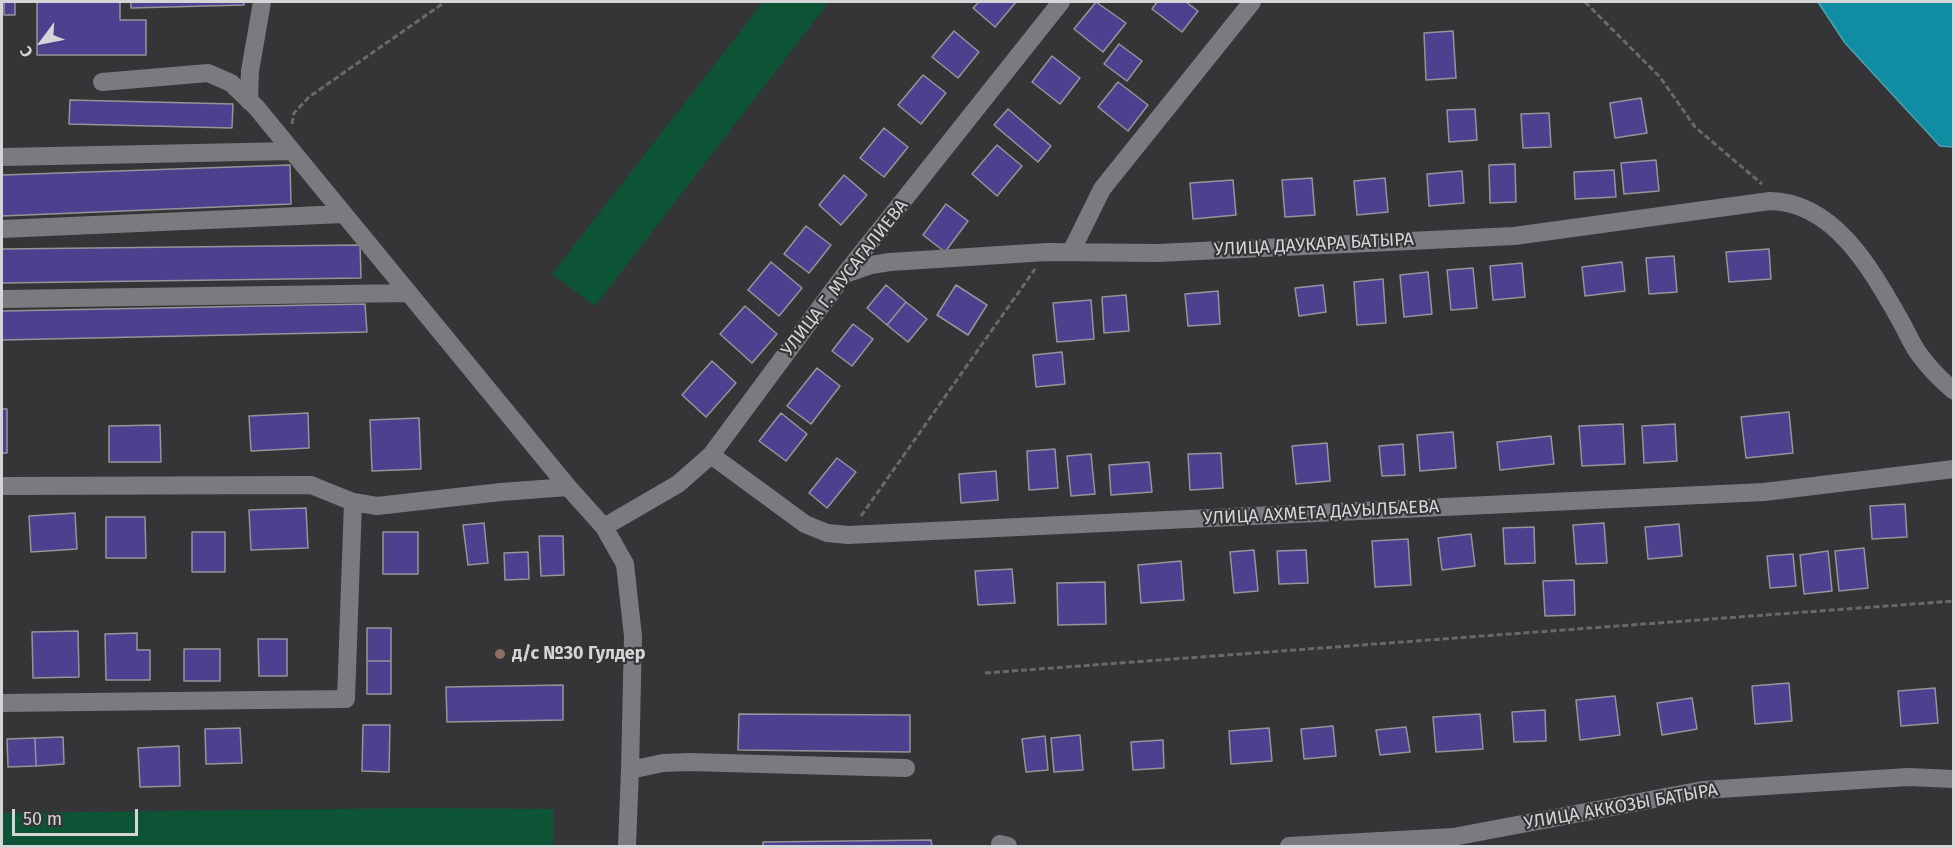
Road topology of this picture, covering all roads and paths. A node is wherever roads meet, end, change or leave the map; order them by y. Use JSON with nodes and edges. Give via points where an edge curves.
{"nodes":[{"id":1,"x":262,"y":2,"type":"edge"},
{"id":2,"x":445,"y":2,"type":"edge"},
{"id":3,"x":1062,"y":2,"type":"edge"},
{"id":4,"x":1252,"y":2,"type":"edge"},
{"id":5,"x":1585,"y":2,"type":"edge"},
{"id":6,"x":102,"y":82,"type":"dead end"},
{"id":7,"x":249,"y":101,"type":"junction"},
{"id":8,"x":292,"y":142,"type":"junction"},
{"id":9,"x":2,"y":157,"type":"edge"},
{"id":10,"x":1782,"y":201,"type":"junction"},
{"id":11,"x":344,"y":214,"type":"junction"},
{"id":12,"x":2,"y":229,"type":"edge"},
{"id":13,"x":1047,"y":252,"type":"junction"},
{"id":14,"x":1071,"y":252,"type":"junction"},
{"id":15,"x":845,"y":274,"type":"junction"},
{"id":16,"x":408,"y":292,"type":"junction"},
{"id":17,"x":2,"y":298,"type":"edge"},
{"id":18,"x":1953,"y":391,"type":"edge"},
{"id":19,"x":711,"y":455,"type":"junction"},
{"id":20,"x":1953,"y":469,"type":"edge"},
{"id":21,"x":2,"y":486,"type":"edge"},
{"id":22,"x":568,"y":487,"type":"junction"},
{"id":23,"x":353,"y":502,"type":"junction"},
{"id":24,"x":604,"y":526,"type":"junction"},
{"id":25,"x":848,"y":535,"type":"junction"},
{"id":26,"x":1953,"y":601,"type":"edge"},
{"id":27,"x":985,"y":673,"type":"dead end"},
{"id":28,"x":2,"y":703,"type":"edge"},
{"id":29,"x":906,"y":768,"type":"dead end"},
{"id":30,"x":630,"y":770,"type":"junction"},
{"id":31,"x":1953,"y":779,"type":"edge"},
{"id":32,"x":1453,"y":842,"type":"edge"},
{"id":33,"x":627,"y":846,"type":"edge"},
{"id":34,"x":1289,"y":846,"type":"edge"}],
"edges":[{"from":1,"to":7,"type":"street"},
{"from":2,"to":8,"type":"path","via":[[309,97],[294,114]]},
{"from":3,"to":15,"type":"street","name":"УЛИЦА Г. МУСАГАЛИЕВА"},
{"from":4,"to":14,"type":"street","via":[[1102,189]]},
{"from":5,"to":10,"type":"path","via":[[1660,76],[1695,128]]},
{"from":6,"to":7,"type":"street","via":[[208,73],[231,83]]},
{"from":7,"to":8,"type":"street"},
{"from":8,"to":9,"type":"street"},
{"from":8,"to":11,"type":"street"},
{"from":10,"to":14,"type":"street","name":"УЛИЦА ДАУКАРА БАТЫРА","via":[[1514,236],[1158,253]]},
{"from":10,"to":18,"type":"street","via":[[1825,220],[1846,239],[1881,288],[1918,352]]},
{"from":11,"to":12,"type":"street"},
{"from":11,"to":16,"type":"street"},
{"from":13,"to":14,"type":"street","name":"УЛИЦА ДАУКАРА БАТЫРА"},
{"from":13,"to":15,"type":"street","name":"УЛИЦА ДАУКАРА БАТЫРА","via":[[890,262]]},
{"from":13,"to":25,"type":"path"},
{"from":15,"to":19,"type":"street","name":"УЛИЦА Г. МУСАГАЛИЕВА"},
{"from":16,"to":17,"type":"street"},
{"from":16,"to":22,"type":"street"},
{"from":19,"to":24,"type":"street","name":"УЛИЦА Г. МУСАГАЛИЕВА","via":[[678,484]]},
{"from":19,"to":25,"type":"street","name":"УЛИЦА АХМЕТА ДАУЫЛБАЕВА","via":[[805,524],[827,533]]},
{"from":20,"to":25,"type":"street","name":"УЛИЦА АХМЕТА ДАУЫЛБАЕВА","via":[[1764,492]]},
{"from":21,"to":23,"type":"street","via":[[311,485]]},
{"from":22,"to":23,"type":"street","via":[[377,506]]},
{"from":22,"to":24,"type":"street"},
{"from":23,"to":28,"type":"street","via":[[346,699]]},
{"from":24,"to":30,"type":"street","via":[[625,564],[633,636]]},
{"from":26,"to":27,"type":"path"},
{"from":29,"to":30,"type":"street","via":[[689,762]]},
{"from":30,"to":33,"type":"street"},
{"from":31,"to":32,"type":"street","name":"УЛИЦА АККОЗЫ БАТЫРА","via":[[1908,777],[1703,790]]},
{"from":32,"to":34,"type":"street","name":"УЛИЦА АККОЗЫ БАТЫРА"}]}
